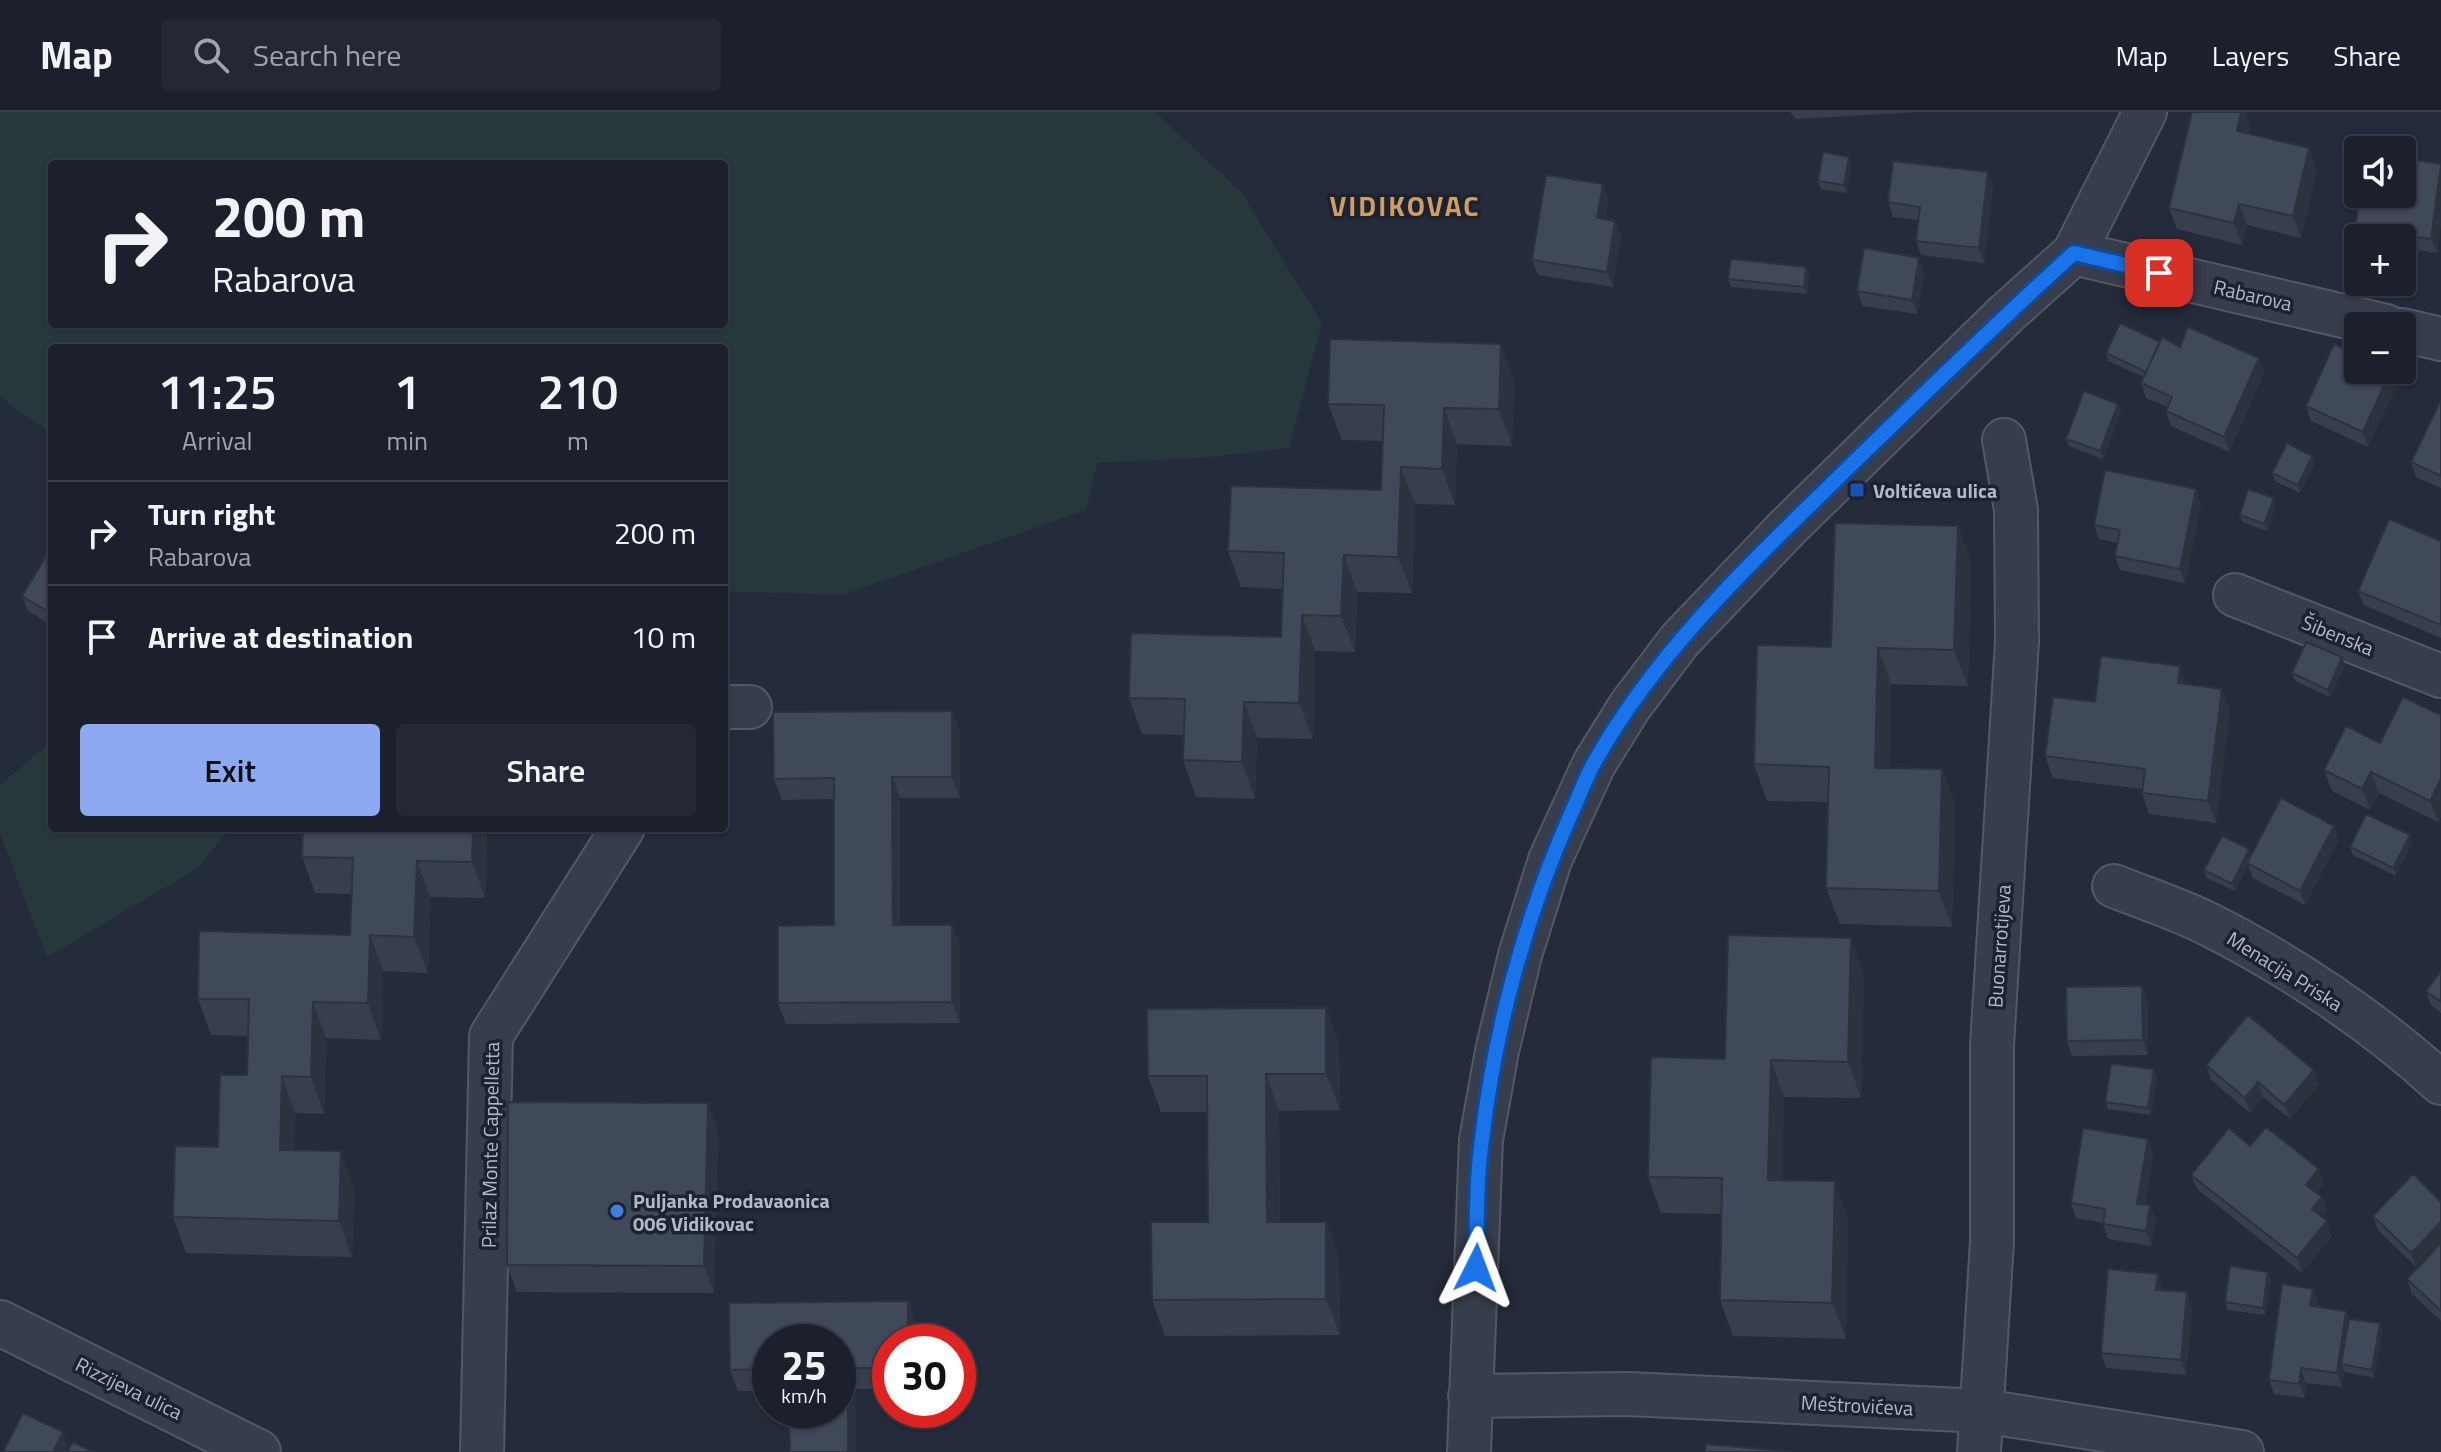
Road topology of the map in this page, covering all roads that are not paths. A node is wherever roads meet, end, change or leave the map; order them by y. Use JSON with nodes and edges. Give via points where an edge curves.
{"nodes":[{"id":1,"x":2145,"y":112,"type":"edge"},
{"id":2,"x":2074,"y":253,"type":"junction"},
{"id":3,"x":2344,"y":316,"type":"edge"},
{"id":4,"x":2416,"y":333,"type":"edge"},
{"id":5,"x":2441,"y":339,"type":"edge"},
{"id":6,"x":2004,"y":440,"type":"dead end"},
{"id":7,"x":2235,"y":595,"type":"dead end"},
{"id":8,"x":2441,"y":676,"type":"edge"},
{"id":9,"x":620,"y":832,"type":"edge"},
{"id":10,"x":2114,"y":886,"type":"dead end"},
{"id":11,"x":2441,"y":1083,"type":"edge"},
{"id":12,"x":0,"y":1323,"type":"edge"},
{"id":13,"x":1470,"y":1396,"type":"junction"},
{"id":14,"x":1983,"y":1411,"type":"junction"},
{"id":15,"x":255,"y":1451,"type":"edge"},
{"id":16,"x":482,"y":1452,"type":"edge"},
{"id":17,"x":1469,"y":1452,"type":"edge"},
{"id":18,"x":1979,"y":1452,"type":"edge"},
{"id":19,"x":2242,"y":1452,"type":"edge"}],
"edges":[{"from":1,"to":2,"type":"street"},
{"from":2,"to":3,"type":"street","name":"Rabarova"},
{"from":2,"to":13,"type":"street","via":[[1834,482],[1680,640],[1594,764],[1550,860],[1497,1051],[1481,1140]]},
{"from":4,"to":5,"type":"street"},
{"from":6,"to":14,"type":"street","name":"Buonarrotijeva","via":[[2016,510],[2017,641],[1992,1045],[1992,1241]]},
{"from":7,"to":8,"type":"street","name":"Šibenska"},
{"from":9,"to":16,"type":"street","name":"Prilaz Monte Cappelletta","via":[[491,1036]]},
{"from":10,"to":11,"type":"street","name":"Menacija Priska","via":[[2203,921],[2290,971]]},
{"from":12,"to":15,"type":"street","name":"Rizzijeva ulica"},
{"from":13,"to":14,"type":"street","name":"Meštrovićeva","via":[[1629,1394]]},
{"from":13,"to":17,"type":"street"},
{"from":14,"to":18,"type":"street","name":"Buonarrotijeva"},
{"from":14,"to":19,"type":"street","name":"Meštrovićeva"}]}
